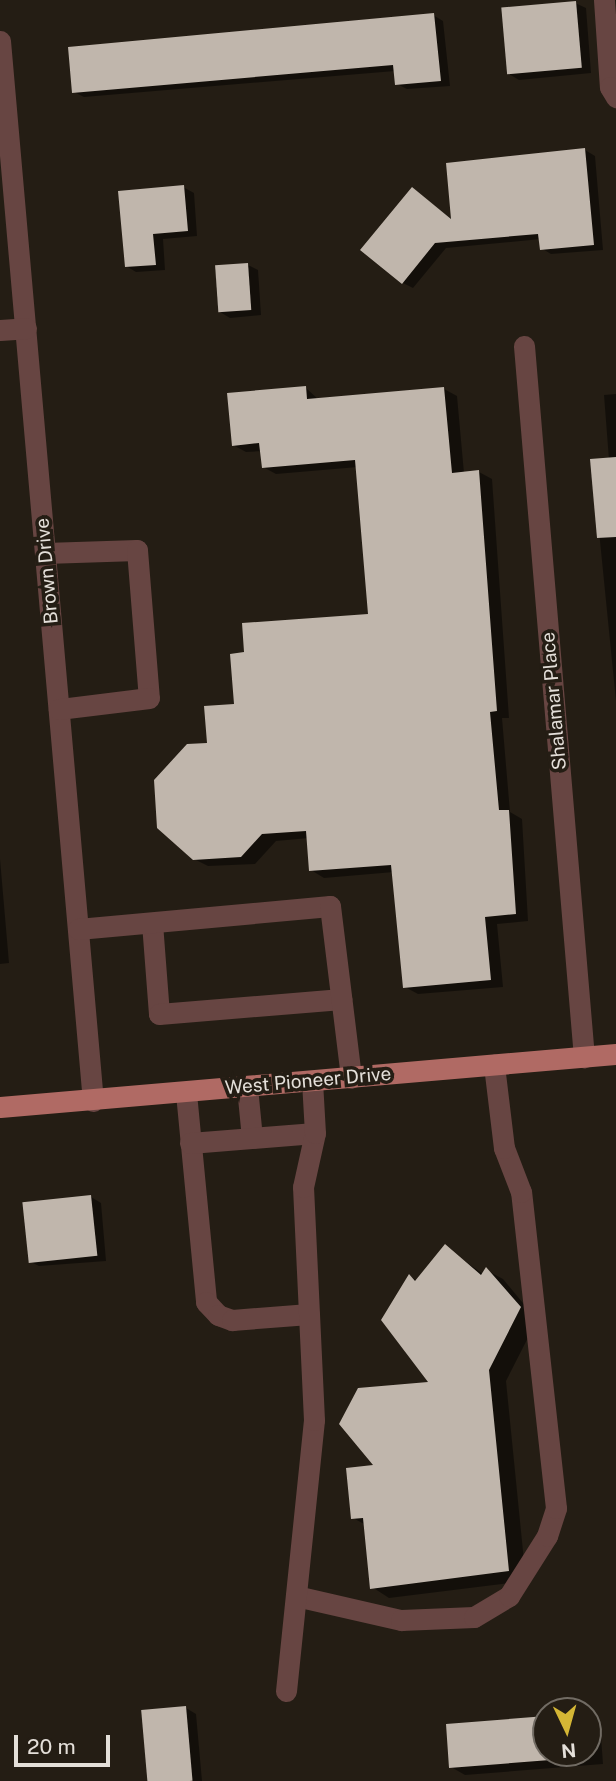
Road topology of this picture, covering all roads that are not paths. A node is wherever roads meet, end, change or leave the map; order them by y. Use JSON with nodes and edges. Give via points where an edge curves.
{"nodes":[{"id":1,"x":604,"y":0,"type":"edge"},
{"id":2,"x":0,"y":41,"type":"edge"},
{"id":3,"x":616,"y":97,"type":"edge"},
{"id":4,"x":26,"y":328,"type":"junction"},
{"id":5,"x":0,"y":330,"type":"edge"},
{"id":6,"x":523,"y":346,"type":"dead end"},
{"id":7,"x":46,"y":553,"type":"junction"},
{"id":8,"x":59,"y":709,"type":"junction"},
{"id":9,"x":152,"y":923,"type":"junction"},
{"id":10,"x":78,"y":929,"type":"junction"},
{"id":11,"x":341,"y":999,"type":"junction"},
{"id":12,"x":616,"y":1054,"type":"edge"},
{"id":13,"x":584,"y":1057,"type":"junction"},
{"id":14,"x":494,"y":1065,"type":"junction"},
{"id":15,"x":351,"y":1077,"type":"junction"},
{"id":16,"x":312,"y":1081,"type":"junction"},
{"id":17,"x":247,"y":1087,"type":"junction"},
{"id":18,"x":186,"y":1093,"type":"junction"},
{"id":19,"x":93,"y":1101,"type":"junction"},
{"id":20,"x":0,"y":1108,"type":"edge"},
{"id":21,"x":315,"y":1133,"type":"junction"},
{"id":22,"x":253,"y":1138,"type":"junction"},
{"id":23,"x":190,"y":1143,"type":"junction"},
{"id":24,"x":309,"y":1314,"type":"junction"},
{"id":25,"x":296,"y":1595,"type":"junction"},
{"id":26,"x":286,"y":1691,"type":"dead end"}],
"edges":[{"from":1,"to":3,"type":"street","via":[[610,87]]},
{"from":2,"to":4,"type":"street","name":"Brown Drive"},
{"from":4,"to":5,"type":"street"},
{"from":4,"to":7,"type":"street","name":"Brown Drive"},
{"from":6,"to":13,"type":"street","name":"Shalamar Place"},
{"from":7,"to":8,"type":"street","name":"Brown Drive"},
{"from":7,"to":8,"type":"street","via":[[137,550],[149,698]]},
{"from":8,"to":10,"type":"street","name":"Brown Drive"},
{"from":9,"to":10,"type":"street"},
{"from":9,"to":11,"type":"street","via":[[330,906]]},
{"from":9,"to":11,"type":"street","via":[[159,1014]]},
{"from":10,"to":19,"type":"street","name":"Brown Drive"},
{"from":11,"to":15,"type":"street"},
{"from":12,"to":13,"type":"main road","name":"West Pioneer Drive"},
{"from":13,"to":14,"type":"main road","name":"West Pioneer Drive"},
{"from":14,"to":15,"type":"main road","name":"West Pioneer Drive"},
{"from":14,"to":25,"type":"street","via":[[504,1148],[523,1206],[556,1508],[547,1536],[509,1596],[474,1617],[401,1620]]},
{"from":15,"to":16,"type":"main road","name":"West Pioneer Drive"},
{"from":16,"to":17,"type":"main road","name":"West Pioneer Drive"},
{"from":16,"to":21,"type":"street"},
{"from":17,"to":18,"type":"main road","name":"West Pioneer Drive"},
{"from":17,"to":22,"type":"street"},
{"from":18,"to":19,"type":"main road","name":"West Pioneer Drive"},
{"from":18,"to":23,"type":"street"},
{"from":19,"to":20,"type":"main road","name":"West Pioneer Drive"},
{"from":21,"to":22,"type":"street"},
{"from":21,"to":24,"type":"street","via":[[303,1187]]},
{"from":22,"to":23,"type":"street"},
{"from":23,"to":24,"type":"street","via":[[206,1302],[218,1315],[232,1320]]},
{"from":24,"to":25,"type":"street","via":[[314,1420]]},
{"from":25,"to":26,"type":"street"}]}
